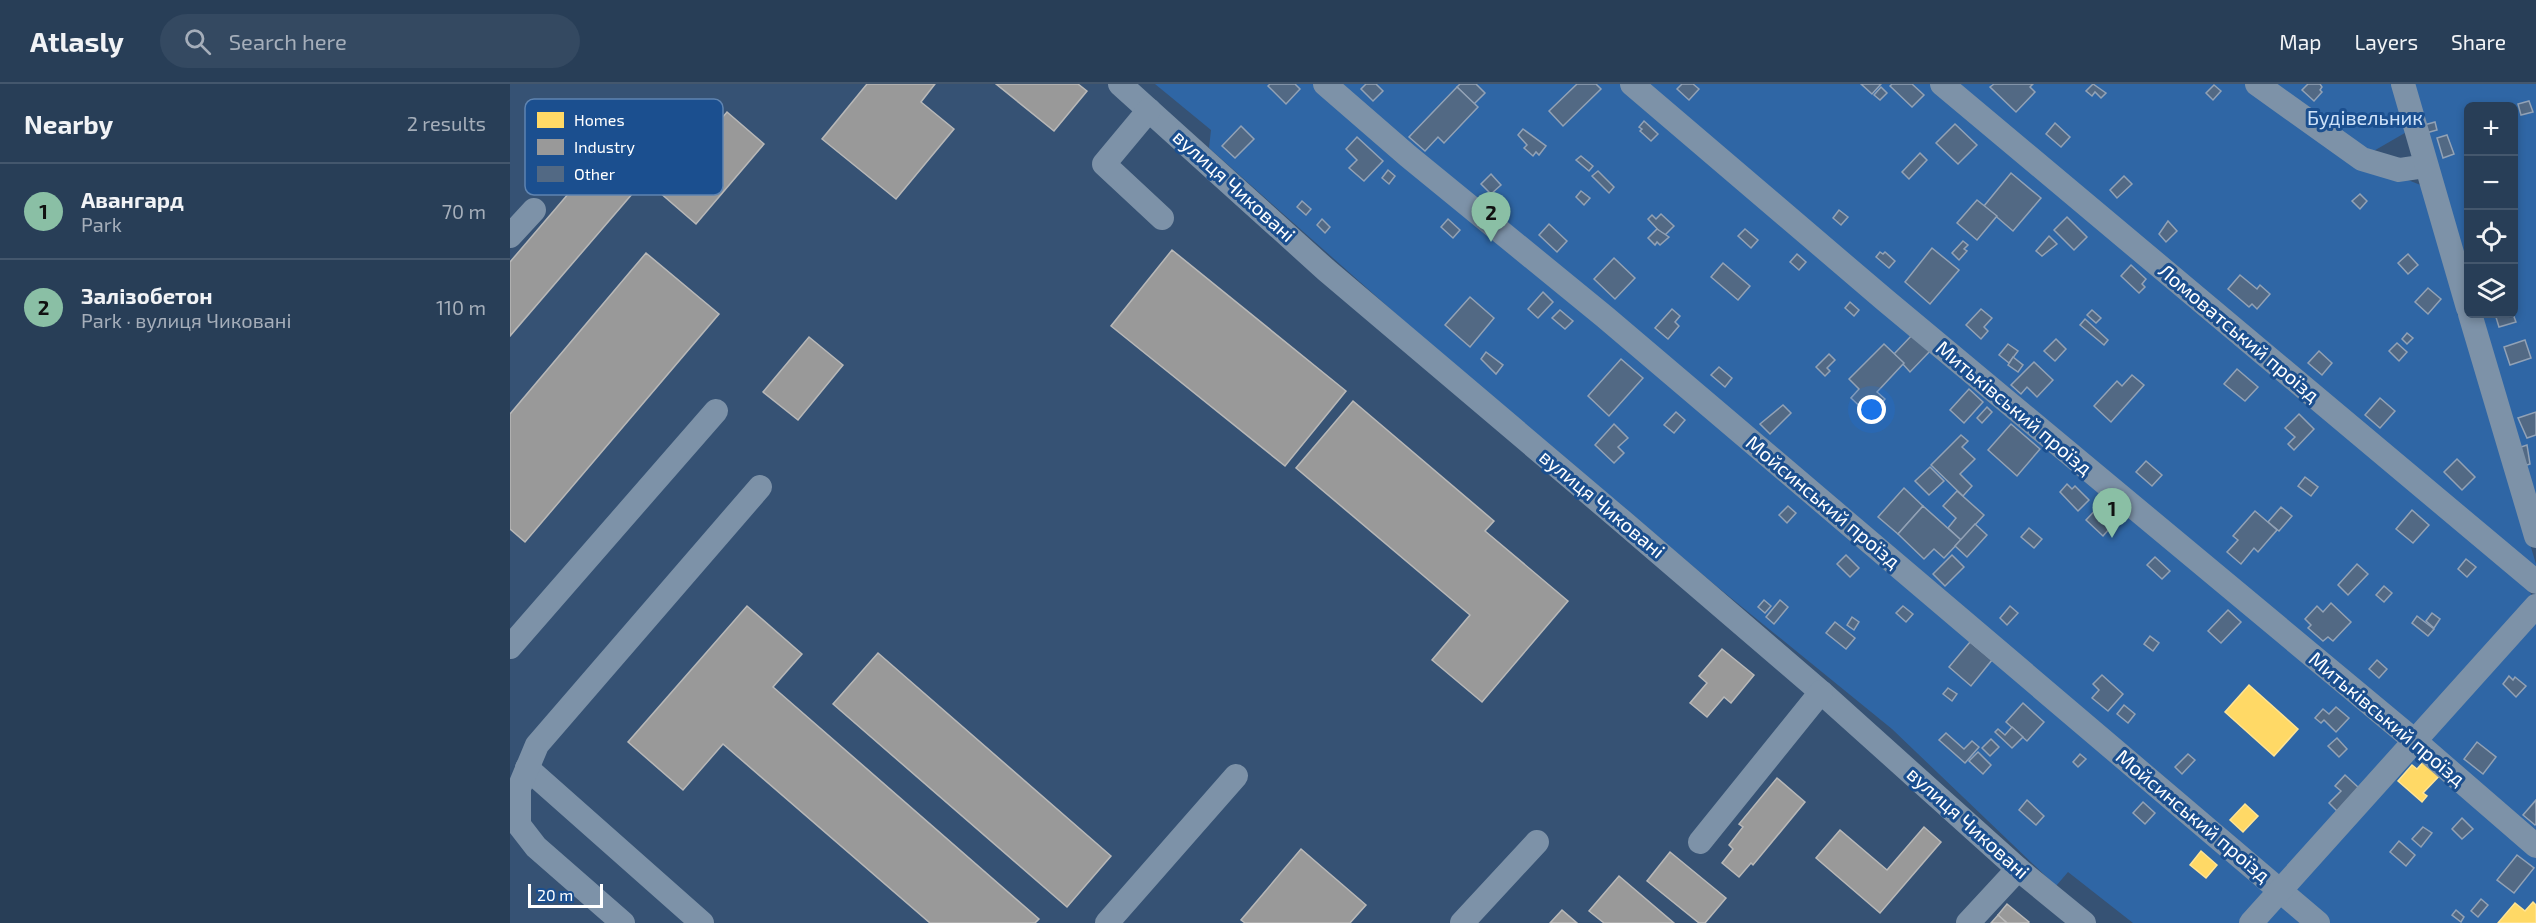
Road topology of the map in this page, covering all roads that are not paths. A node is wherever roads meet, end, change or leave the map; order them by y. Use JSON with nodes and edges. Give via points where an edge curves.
{"nodes":[{"id":1,"x":1120,"y":84,"type":"edge"},
{"id":2,"x":1325,"y":84,"type":"edge"},
{"id":3,"x":1632,"y":84,"type":"edge"},
{"id":4,"x":1942,"y":84,"type":"edge"},
{"id":5,"x":2257,"y":84,"type":"edge"},
{"id":6,"x":2403,"y":84,"type":"edge"},
{"id":7,"x":1149,"y":110,"type":"junction"},
{"id":8,"x":2426,"y":166,"type":"junction"},
{"id":9,"x":534,"y":210,"type":"dead end"},
{"id":10,"x":1162,"y":218,"type":"dead end"},
{"id":11,"x":510,"y":236,"type":"edge"},
{"id":12,"x":2464,"y":291,"type":"edge"},
{"id":13,"x":2471,"y":318,"type":"edge"},
{"id":14,"x":716,"y":411,"type":"dead end"},
{"id":15,"x":760,"y":487,"type":"dead end"},
{"id":16,"x":2536,"y":536,"type":"edge"},
{"id":17,"x":2536,"y":582,"type":"edge"},
{"id":18,"x":2536,"y":606,"type":"edge"},
{"id":19,"x":518,"y":621,"type":"edge"},
{"id":20,"x":510,"y":647,"type":"edge"},
{"id":21,"x":1821,"y":692,"type":"junction"},
{"id":22,"x":2416,"y":742,"type":"junction"},
{"id":23,"x":527,"y":768,"type":"junction"},
{"id":24,"x":1236,"y":776,"type":"dead end"},
{"id":25,"x":1537,"y":842,"type":"dead end"},
{"id":26,"x":1700,"y":842,"type":"dead end"},
{"id":27,"x":2536,"y":846,"type":"edge"},
{"id":28,"x":2018,"y":869,"type":"junction"},
{"id":29,"x":2280,"y":890,"type":"junction"},
{"id":30,"x":623,"y":923,"type":"edge"},
{"id":31,"x":702,"y":923,"type":"edge"},
{"id":32,"x":1107,"y":923,"type":"edge"},
{"id":33,"x":1461,"y":923,"type":"edge"},
{"id":34,"x":1968,"y":923,"type":"edge"},
{"id":35,"x":2084,"y":923,"type":"edge"},
{"id":36,"x":2251,"y":923,"type":"edge"},
{"id":37,"x":2318,"y":923,"type":"edge"}],
"edges":[{"from":1,"to":7,"type":"street","name":"вулиця Чиковані"},
{"from":2,"to":29,"type":"street","name":"Мойсинський проїзд"},
{"from":3,"to":22,"type":"street","name":"Митьківський проїзд","via":[[1884,300]]},
{"from":4,"to":17,"type":"street","name":"Ломоватський проїзд"},
{"from":5,"to":8,"type":"street","via":[[2362,159],[2398,170]]},
{"from":6,"to":8,"type":"street"},
{"from":7,"to":10,"type":"street","via":[[1104,164]]},
{"from":7,"to":21,"type":"street","name":"вулиця Чиковані","via":[[1326,270]]},
{"from":8,"to":12,"type":"street"},
{"from":9,"to":11,"type":"street"},
{"from":13,"to":16,"type":"street"},
{"from":14,"to":19,"type":"street"},
{"from":15,"to":23,"type":"street","via":[[537,745]]},
{"from":18,"to":22,"type":"street"},
{"from":19,"to":20,"type":"street"},
{"from":21,"to":26,"type":"street"},
{"from":21,"to":28,"type":"street","name":"вулиця Чиковані"},
{"from":22,"to":27,"type":"street","name":"Митьківський проїзд"},
{"from":22,"to":29,"type":"street"},
{"from":23,"to":30,"type":"street","via":[[519,788],[519,825],[537,847]]},
{"from":23,"to":31,"type":"street"},
{"from":24,"to":32,"type":"street"},
{"from":25,"to":33,"type":"street"},
{"from":28,"to":34,"type":"street"},
{"from":28,"to":35,"type":"street","name":"вулиця Чиковані"},
{"from":29,"to":36,"type":"street"},
{"from":29,"to":37,"type":"street","name":"Мойсинський проїзд"}]}
